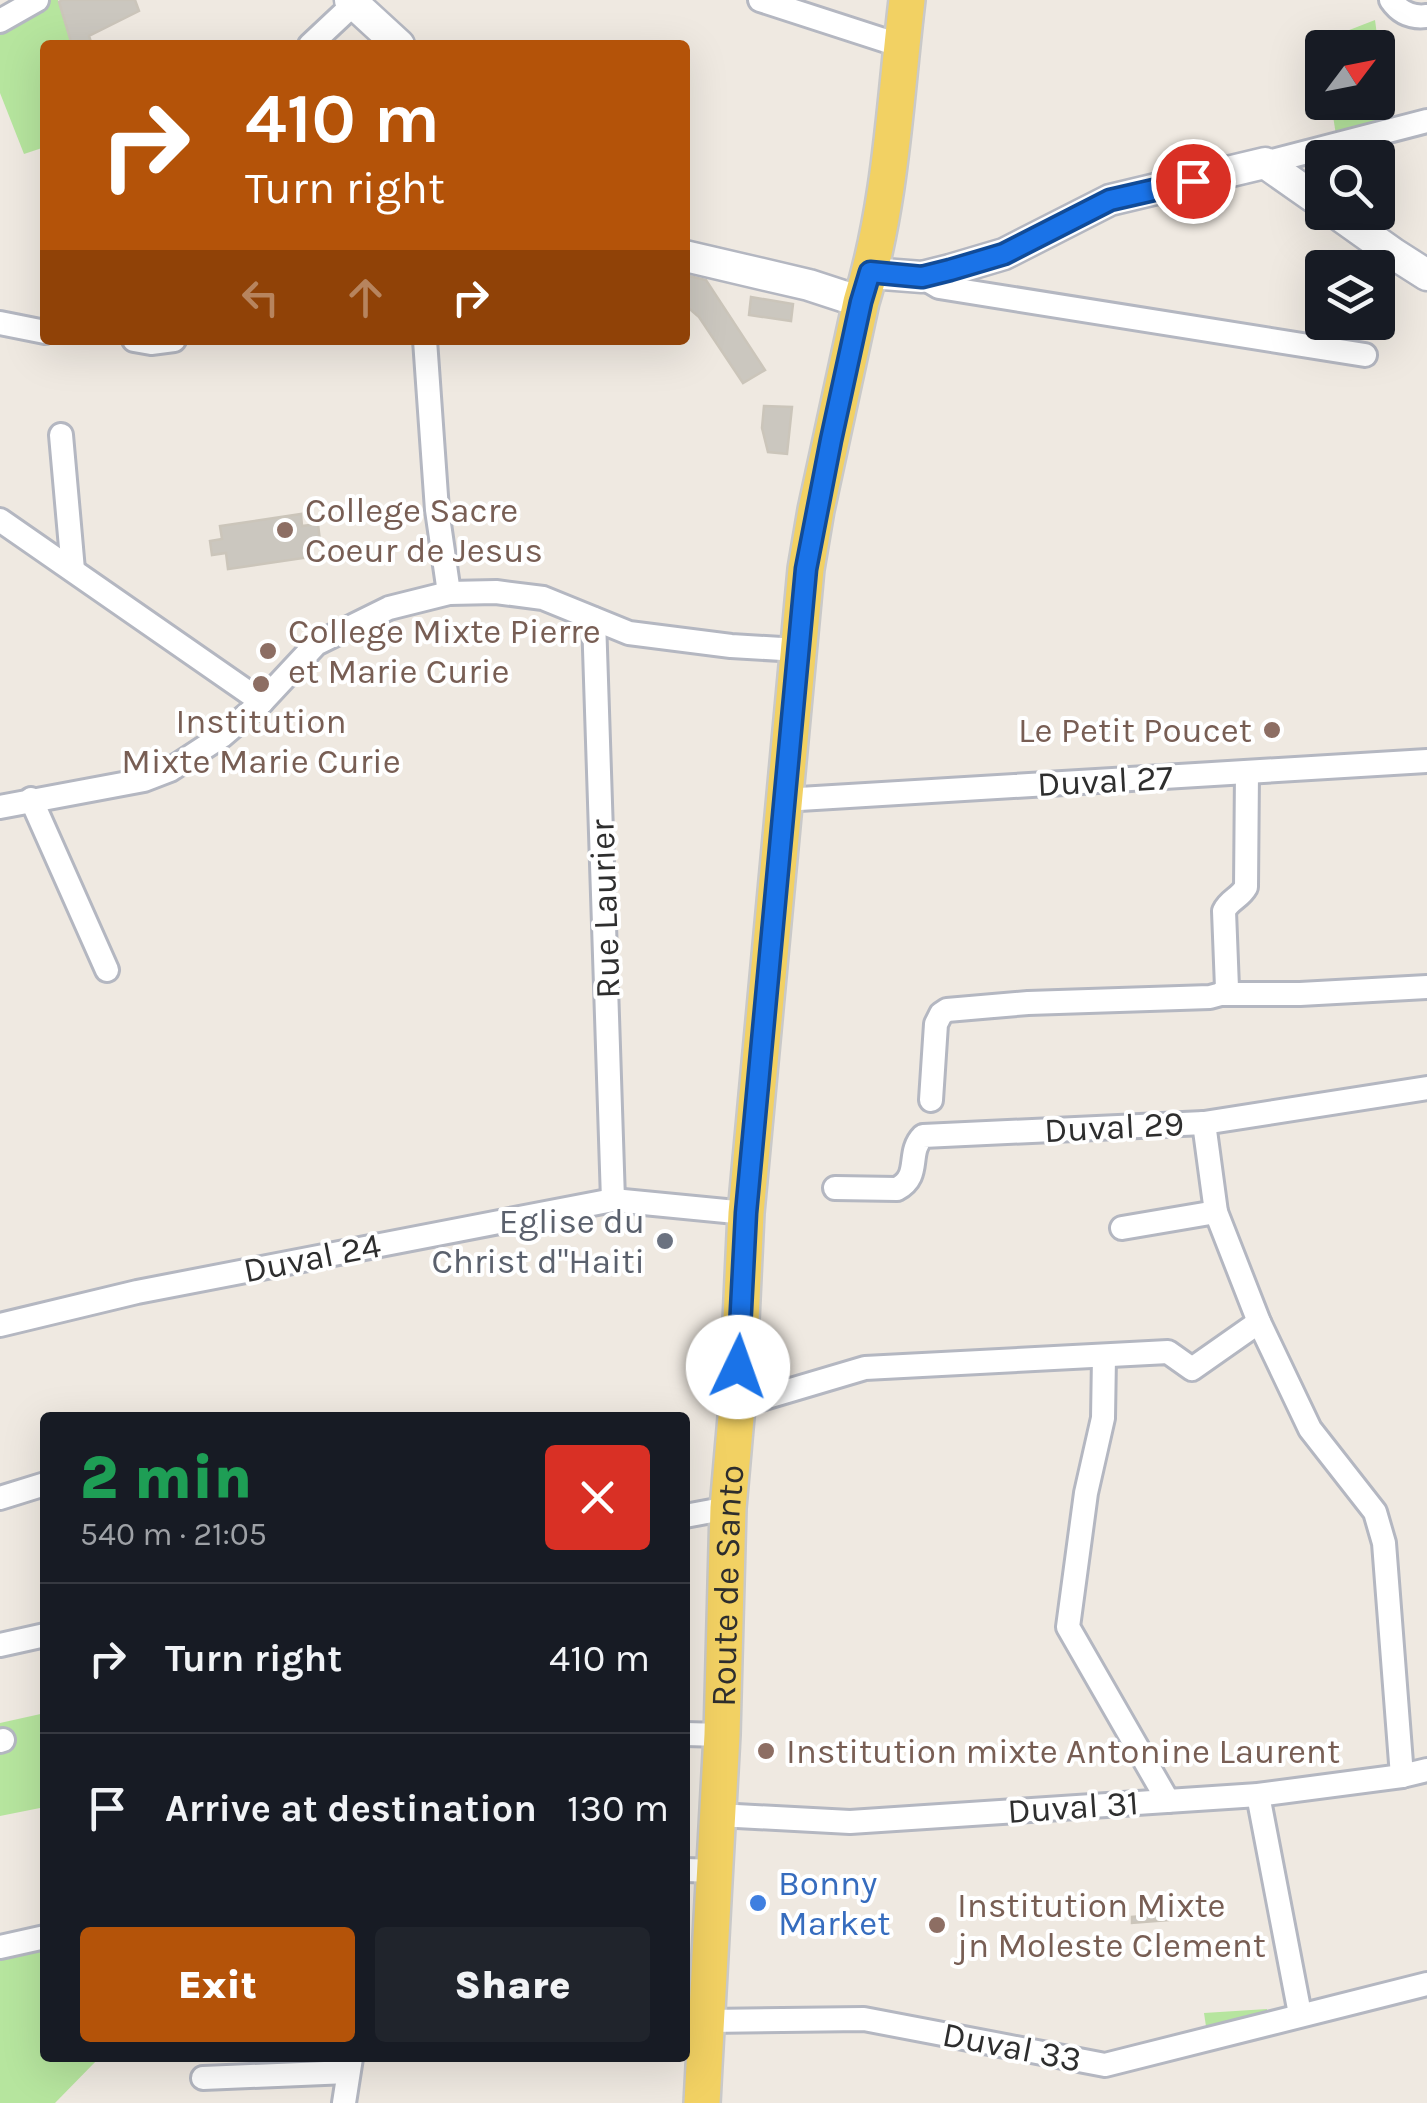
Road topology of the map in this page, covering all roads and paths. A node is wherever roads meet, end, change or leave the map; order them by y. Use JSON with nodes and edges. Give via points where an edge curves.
{"nodes":[{"id":1,"x":38,"y":0,"type":"edge"},
{"id":2,"x":760,"y":0,"type":"edge"},
{"id":3,"x":906,"y":0,"type":"edge"},
{"id":4,"x":1391,"y":0,"type":"edge"},
{"id":5,"x":355,"y":1,"type":"edge"},
{"id":6,"x":1427,"y":16,"type":"edge"},
{"id":7,"x":0,"y":21,"type":"edge"},
{"id":8,"x":315,"y":40,"type":"edge"},
{"id":9,"x":394,"y":40,"type":"edge"},
{"id":10,"x":902,"y":46,"type":"junction"},
{"id":11,"x":1427,"y":121,"type":"edge"},
{"id":12,"x":1265,"y":163,"type":"junction"},
{"id":13,"x":1305,"y":192,"type":"edge"},
{"id":14,"x":1360,"y":230,"type":"edge"},
{"id":15,"x":690,"y":257,"type":"edge"},
{"id":16,"x":1427,"y":275,"type":"edge"},
{"id":17,"x":922,"y":277,"type":"junction"},
{"id":18,"x":866,"y":287,"type":"junction"},
{"id":19,"x":0,"y":323,"type":"edge"},
{"id":20,"x":40,"y":331,"type":"edge"},
{"id":21,"x":425,"y":345,"type":"edge"},
{"id":22,"x":1365,"y":355,"type":"dead end"},
{"id":23,"x":62,"y":435,"type":"dead end"},
{"id":24,"x":0,"y":520,"type":"edge"},
{"id":25,"x":73,"y":570,"type":"junction"},
{"id":26,"x":448,"y":593,"type":"junction"},
{"id":27,"x":594,"y":619,"type":"junction"},
{"id":28,"x":798,"y":650,"type":"junction"},
{"id":29,"x":262,"y":702,"type":"junction"},
{"id":30,"x":1427,"y":761,"type":"edge"},
{"id":31,"x":1247,"y":772,"type":"junction"},
{"id":32,"x":31,"y":800,"type":"junction"},
{"id":33,"x":783,"y":800,"type":"junction"},
{"id":34,"x":0,"y":807,"type":"edge"},
{"id":35,"x":108,"y":970,"type":"dead end"},
{"id":36,"x":1427,"y":987,"type":"edge"},
{"id":37,"x":1221,"y":994,"type":"junction"},
{"id":38,"x":1427,"y":1088,"type":"edge"},
{"id":39,"x":931,"y":1100,"type":"dead end"},
{"id":40,"x":1204,"y":1122,"type":"junction"},
{"id":41,"x":836,"y":1188,"type":"dead end"},
{"id":42,"x":613,"y":1200,"type":"junction"},
{"id":43,"x":1216,"y":1212,"type":"junction"},
{"id":44,"x":746,"y":1213,"type":"junction"},
{"id":45,"x":1122,"y":1228,"type":"dead end"},
{"id":46,"x":1259,"y":1322,"type":"junction"},
{"id":47,"x":0,"y":1325,"type":"edge"},
{"id":48,"x":1104,"y":1357,"type":"junction"},
{"id":49,"x":736,"y":1406,"type":"junction"},
{"id":50,"x":40,"y":1486,"type":"edge"},
{"id":51,"x":0,"y":1498,"type":"edge"},
{"id":52,"x":728,"y":1508,"type":"junction"},
{"id":53,"x":690,"y":1515,"type":"edge"},
{"id":54,"x":40,"y":1636,"type":"edge"},
{"id":55,"x":0,"y":1645,"type":"edge"},
{"id":56,"x":690,"y":1734,"type":"edge"},
{"id":57,"x":722,"y":1735,"type":"junction"},
{"id":58,"x":1427,"y":1770,"type":"edge"},
{"id":59,"x":1402,"y":1776,"type":"junction"},
{"id":60,"x":1258,"y":1795,"type":"junction"},
{"id":61,"x":1168,"y":1801,"type":"junction"},
{"id":62,"x":718,"y":1815,"type":"junction"},
{"id":63,"x":700,"y":1871,"type":"edge"},
{"id":64,"x":40,"y":1938,"type":"edge"},
{"id":65,"x":0,"y":1947,"type":"edge"},
{"id":66,"x":1423,"y":1985,"type":"edge"},
{"id":67,"x":1427,"y":2010,"type":"edge"},
{"id":68,"x":1300,"y":2014,"type":"junction"},
{"id":69,"x":708,"y":2021,"type":"junction"},
{"id":70,"x":350,"y":2065,"type":"edge"},
{"id":71,"x":202,"y":2078,"type":"dead end"},
{"id":72,"x":344,"y":2103,"type":"edge"},
{"id":73,"x":702,"y":2103,"type":"edge"}],
"edges":[{"from":1,"to":7,"type":"street"},
{"from":2,"to":10,"type":"street"},
{"from":3,"to":10,"type":"main road","name":"Route de Santo"},
{"from":4,"to":6,"type":"street","via":[[1415,17]]},
{"from":5,"to":8,"type":"street"},
{"from":5,"to":9,"type":"street"},
{"from":10,"to":18,"type":"main road","name":"Route de Santo","via":[[889,168]]},
{"from":11,"to":12,"type":"street"},
{"from":12,"to":13,"type":"street"},
{"from":12,"to":17,"type":"street","via":[[1110,200],[1004,254]]},
{"from":14,"to":16,"type":"street"},
{"from":15,"to":18,"type":"street","via":[[810,285]]},
{"from":17,"to":18,"type":"street"},
{"from":17,"to":22,"type":"street","via":[[940,287]]},
{"from":18,"to":28,"type":"main road","name":"Route de Santo","via":[[816,510]]},
{"from":19,"to":20,"type":"street"},
{"from":21,"to":26,"type":"street"},
{"from":23,"to":25,"type":"street"},
{"from":24,"to":25,"type":"street"},
{"from":25,"to":29,"type":"street"},
{"from":26,"to":27,"type":"street","via":[[543,598]]},
{"from":26,"to":29,"type":"street","via":[[389,608],[316,644]]},
{"from":27,"to":28,"type":"street","via":[[629,633]]},
{"from":27,"to":42,"type":"street","name":"Rue Laurier"},
{"from":28,"to":33,"type":"main road","name":"Route de Santo"},
{"from":29,"to":32,"type":"street","via":[[170,770]]},
{"from":30,"to":31,"type":"street","name":"Duval 27"},
{"from":31,"to":33,"type":"street","name":"Duval 27"},
{"from":31,"to":37,"type":"street","via":[[1246,887],[1224,911],[1227,988]]},
{"from":32,"to":34,"type":"street"},
{"from":32,"to":35,"type":"street"},
{"from":33,"to":44,"type":"main road","name":"Route de Santo"},
{"from":36,"to":37,"type":"street"},
{"from":37,"to":39,"type":"street","via":[[947,1010],[936,1024]]},
{"from":38,"to":40,"type":"street","name":"Duval 29"},
{"from":40,"to":41,"type":"street","name":"Duval 29","via":[[923,1136],[905,1185]]},
{"from":40,"to":43,"type":"street"},
{"from":42,"to":44,"type":"street","name":"Duval 24"},
{"from":42,"to":47,"type":"street","name":"Duval 24"},
{"from":43,"to":45,"type":"street"},
{"from":43,"to":46,"type":"street"},
{"from":44,"to":49,"type":"main road","name":"Route de Santo"},
{"from":46,"to":48,"type":"street","via":[[1192,1369],[1168,1352]]},
{"from":46,"to":59,"type":"street","via":[[1310,1429],[1375,1512],[1384,1543]]},
{"from":48,"to":49,"type":"street","via":[[864,1368]]},
{"from":48,"to":61,"type":"street","via":[[1103,1418],[1068,1627]]},
{"from":49,"to":52,"type":"main road","name":"Route de Santo"},
{"from":50,"to":51,"type":"street"},
{"from":52,"to":53,"type":"street"},
{"from":52,"to":57,"type":"main road","name":"Route de Santo"},
{"from":54,"to":55,"type":"street"},
{"from":56,"to":57,"type":"street"},
{"from":57,"to":62,"type":"main road","name":"Route de Santo"},
{"from":58,"to":59,"type":"street","name":"Duval 31"},
{"from":59,"to":60,"type":"street","name":"Duval 31"},
{"from":60,"to":61,"type":"street","name":"Duval 31"},
{"from":60,"to":68,"type":"street"},
{"from":61,"to":62,"type":"street","name":"Duval 31","via":[[850,1822]]},
{"from":62,"to":63,"type":"main road","name":"Route de Santo"},
{"from":63,"to":69,"type":"main road","name":"Route de Santo"},
{"from":64,"to":65,"type":"street"},
{"from":66,"to":67,"type":"street"},
{"from":66,"to":68,"type":"street","name":"Duval 33"},
{"from":68,"to":69,"type":"street","name":"Duval 33","via":[[1105,2065],[864,2020]]},
{"from":69,"to":73,"type":"main road","name":"Route de Santo"},
{"from":70,"to":71,"type":"street"},
{"from":70,"to":72,"type":"street"}]}
